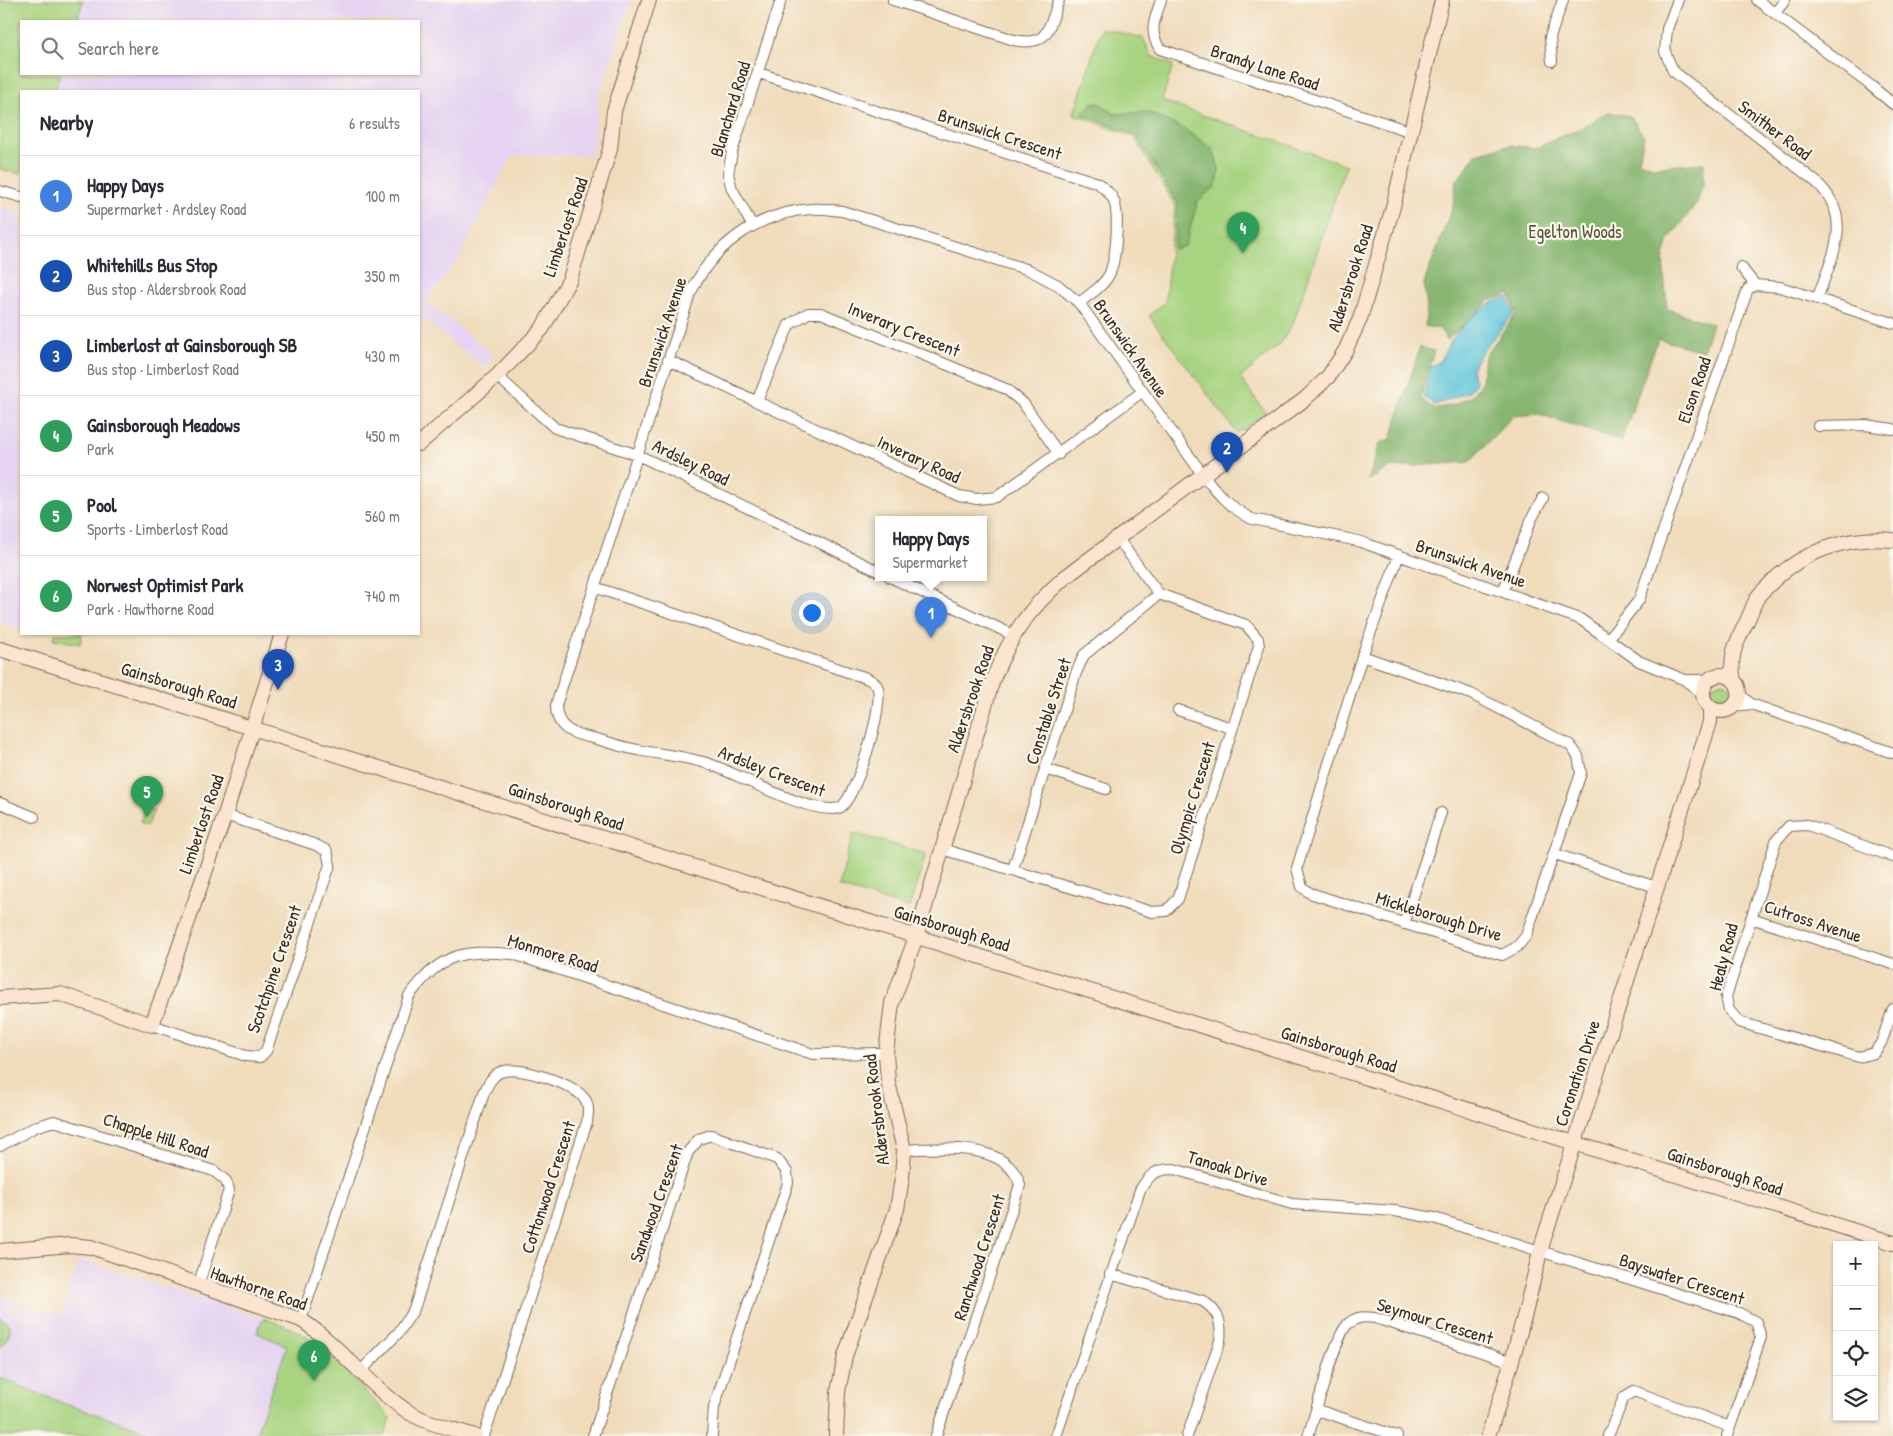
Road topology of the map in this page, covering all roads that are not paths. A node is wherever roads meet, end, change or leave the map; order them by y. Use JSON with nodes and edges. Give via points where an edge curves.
{"nodes":[{"id":1,"x":649,"y":0,"type":"edge"},
{"id":2,"x":782,"y":0,"type":"edge"},
{"id":3,"x":893,"y":0,"type":"edge"},
{"id":4,"x":1059,"y":0,"type":"edge"},
{"id":5,"x":1161,"y":0,"type":"edge"},
{"id":6,"x":1442,"y":0,"type":"edge"},
{"id":7,"x":1563,"y":0,"type":"edge"},
{"id":8,"x":1678,"y":0,"type":"edge"},
{"id":9,"x":1757,"y":0,"type":"edge"},
{"id":10,"x":1785,"y":0,"type":"edge"},
{"id":11,"x":1775,"y":13,"type":"junction"},
{"id":12,"x":1552,"y":61,"type":"dead end"},
{"id":13,"x":758,"y":72,"type":"junction"},
{"id":14,"x":1893,"y":104,"type":"edge"},
{"id":15,"x":1409,"y":131,"type":"junction"},
{"id":16,"x":0,"y":191,"type":"edge"},
{"id":17,"x":20,"y":198,"type":"edge"},
{"id":18,"x":752,"y":225,"type":"junction"},
{"id":19,"x":1741,"y":267,"type":"dead end"},
{"id":20,"x":1755,"y":285,"type":"junction"},
{"id":21,"x":1816,"y":299,"type":"junction"},
{"id":22,"x":1079,"y":303,"type":"junction"},
{"id":23,"x":1893,"y":323,"type":"edge"},
{"id":24,"x":668,"y":360,"type":"junction"},
{"id":25,"x":497,"y":376,"type":"junction"},
{"id":26,"x":1142,"y":392,"type":"junction"},
{"id":27,"x":757,"y":401,"type":"junction"},
{"id":28,"x":1818,"y":426,"type":"dead end"},
{"id":29,"x":1893,"y":429,"type":"edge"},
{"id":30,"x":420,"y":443,"type":"edge"},
{"id":31,"x":1059,"y":454,"type":"junction"},
{"id":32,"x":638,"y":455,"type":"junction"},
{"id":33,"x":1203,"y":475,"type":"junction"},
{"id":34,"x":1543,"y":498,"type":"dead end"},
{"id":35,"x":1118,"y":540,"type":"junction"},
{"id":36,"x":1893,"y":540,"type":"edge"},
{"id":37,"x":1399,"y":555,"type":"junction"},
{"id":38,"x":875,"y":570,"type":"edge"},
{"id":39,"x":898,"y":581,"type":"edge"},
{"id":40,"x":594,"y":587,"type":"junction"},
{"id":41,"x":1503,"y":591,"type":"junction"},
{"id":42,"x":1159,"y":594,"type":"junction"},
{"id":43,"x":282,"y":635,"type":"edge"},
{"id":44,"x":1013,"y":635,"type":"junction"},
{"id":45,"x":1609,"y":638,"type":"junction"},
{"id":46,"x":0,"y":648,"type":"edge"},
{"id":47,"x":1362,"y":656,"type":"junction"},
{"id":48,"x":1731,"y":663,"type":"junction"},
{"id":49,"x":1713,"y":678,"type":"junction"},
{"id":50,"x":1685,"y":680,"type":"junction"},
{"id":51,"x":1703,"y":694,"type":"junction"},
{"id":52,"x":1728,"y":700,"type":"junction"},
{"id":53,"x":1178,"y":710,"type":"dead end"},
{"id":54,"x":253,"y":727,"type":"junction"},
{"id":55,"x":1231,"y":728,"type":"junction"},
{"id":56,"x":1893,"y":753,"type":"edge"},
{"id":57,"x":1046,"y":769,"type":"junction"},
{"id":58,"x":1106,"y":789,"type":"dead end"},
{"id":59,"x":0,"y":803,"type":"edge"},
{"id":60,"x":1441,"y":813,"type":"dead end"},
{"id":61,"x":225,"y":815,"type":"junction"},
{"id":62,"x":34,"y":816,"type":"dead end"},
{"id":63,"x":942,"y":849,"type":"junction"},
{"id":64,"x":1554,"y":854,"type":"junction"},
{"id":65,"x":1893,"y":857,"type":"edge"},
{"id":66,"x":1013,"y":869,"type":"junction"},
{"id":67,"x":1656,"y":887,"type":"junction"},
{"id":68,"x":1751,"y":918,"type":"junction"},
{"id":69,"x":1404,"y":924,"type":"junction"},
{"id":70,"x":916,"y":937,"type":"junction"},
{"id":71,"x":1893,"y":964,"type":"edge"},
{"id":72,"x":0,"y":998,"type":"edge"},
{"id":73,"x":1893,"y":1009,"type":"edge"},
{"id":74,"x":152,"y":1025,"type":"junction"},
{"id":75,"x":886,"y":1053,"type":"junction"},
{"id":76,"x":1575,"y":1143,"type":"junction"},
{"id":77,"x":0,"y":1146,"type":"edge"},
{"id":78,"x":904,"y":1150,"type":"junction"},
{"id":79,"x":1893,"y":1243,"type":"edge"},
{"id":80,"x":0,"y":1250,"type":"edge"},
{"id":81,"x":1540,"y":1251,"type":"junction"},
{"id":82,"x":1110,"y":1274,"type":"junction"},
{"id":83,"x":198,"y":1286,"type":"junction"},
{"id":84,"x":301,"y":1320,"type":"junction"},
{"id":85,"x":1513,"y":1362,"type":"junction"},
{"id":86,"x":362,"y":1372,"type":"junction"},
{"id":87,"x":1317,"y":1410,"type":"junction"},
{"id":88,"x":1728,"y":1432,"type":"edge"},
{"id":89,"x":475,"y":1436,"type":"edge"},
{"id":90,"x":484,"y":1436,"type":"edge"},
{"id":91,"x":593,"y":1436,"type":"edge"},
{"id":92,"x":712,"y":1436,"type":"edge"},
{"id":93,"x":836,"y":1436,"type":"edge"},
{"id":94,"x":936,"y":1436,"type":"edge"},
{"id":95,"x":1056,"y":1436,"type":"edge"},
{"id":96,"x":1187,"y":1436,"type":"edge"},
{"id":97,"x":1308,"y":1436,"type":"edge"},
{"id":98,"x":1397,"y":1436,"type":"edge"},
{"id":99,"x":1488,"y":1436,"type":"edge"},
{"id":100,"x":1608,"y":1436,"type":"edge"}],
"edges":[{"from":1,"to":25,"type":"street","name":"Limberlost Road","via":[[614,111],[610,149],[570,279],[542,329]]},
{"from":2,"to":13,"type":"street","name":"Blanchard Road"},
{"from":3,"to":4,"type":"street","via":[[1032,44],[1045,35]]},
{"from":5,"to":15,"type":"street","name":"Brandy Lane Road","via":[[1152,27],[1160,48]]},
{"from":6,"to":15,"type":"street","name":"Aldersbrook Road"},
{"from":7,"to":12,"type":"street","via":[[1550,37]]},
{"from":8,"to":21,"type":"street","name":"Smither Road","via":[[1667,30],[1665,52],[1673,71],[1815,181],[1833,201],[1838,238]]},
{"from":9,"to":11,"type":"street"},
{"from":10,"to":11,"type":"street"},
{"from":11,"to":14,"type":"street"},
{"from":13,"to":18,"type":"street","name":"Blanchard Road","via":[[728,174],[732,189]]},
{"from":13,"to":22,"type":"street","name":"Brunswick Crescent","via":[[1098,184],[1108,191],[1115,203],[1116,245],[1110,273]]},
{"from":15,"to":33,"type":"street","name":"Aldersbrook Road","via":[[1393,207],[1360,319],[1345,351],[1328,377],[1306,399]]},
{"from":16,"to":17,"type":"street"},
{"from":18,"to":22,"type":"street","name":"Brunswick Avenue","via":[[812,208],[842,211],[1029,270],[1058,285]]},
{"from":18,"to":24,"type":"street","name":"Brunswick Avenue","via":[[730,241],[699,275]]},
{"from":19,"to":20,"type":"street"},
{"from":20,"to":21,"type":"street","via":[[1780,287]]},
{"from":20,"to":45,"type":"street","name":"Elson Road","via":[[1748,289],[1727,345],[1639,600]]},
{"from":21,"to":23,"type":"street"},
{"from":22,"to":26,"type":"street","name":"Brunswick Avenue"},
{"from":24,"to":27,"type":"street","name":"Inverary Road"},
{"from":24,"to":32,"type":"street","name":"Brunswick Avenue"},
{"from":25,"to":30,"type":"street","name":"Limberlost Road"},
{"from":25,"to":32,"type":"street","name":"Ardsley Road","via":[[555,428]]},
{"from":26,"to":31,"type":"street","name":"Inverary Road"},
{"from":26,"to":33,"type":"street","name":"Brunswick Avenue"},
{"from":27,"to":31,"type":"street","name":"Inverary Road","via":[[959,496],[977,499],[997,497]]},
{"from":27,"to":31,"type":"street","name":"Inverary Crescent","via":[[789,325],[808,313],[821,313],[1006,389],[1023,403]]},
{"from":28,"to":29,"type":"street","via":[[1865,425]]},
{"from":32,"to":38,"type":"street","name":"Ardsley Road"},
{"from":32,"to":40,"type":"street","name":"Ardsley Crescent"},
{"from":33,"to":35,"type":"street","name":"Aldersbrook Road"},
{"from":33,"to":37,"type":"street","name":"Brunswick Avenue","via":[[1224,502],[1252,519],[1358,541]]},
{"from":34,"to":41,"type":"street"},
{"from":35,"to":42,"type":"street"},
{"from":35,"to":44,"type":"street","name":"Aldersbrook Road","via":[[1064,578],[1038,601]]},
{"from":36,"to":48,"type":"street","via":[[1854,542],[1818,550],[1781,573],[1758,597]]},
{"from":37,"to":41,"type":"street","name":"Brunswick Avenue"},
{"from":37,"to":47,"type":"street","name":"Mickleborough Drive"},
{"from":39,"to":44,"type":"street"},
{"from":40,"to":40,"type":"street","name":"Ardsley Crescent","via":[[867,678],[877,686],[881,699],[852,795],[841,807],[826,810],[773,792],[710,764],[638,750],[568,730],[556,717],[556,705]]},
{"from":41,"to":45,"type":"street","name":"Brunswick Avenue","via":[[1580,619]]},
{"from":42,"to":55,"type":"street","name":"Olympic Crescent","via":[[1246,625],[1258,639],[1259,646]]},
{"from":42,"to":57,"type":"street","name":"Constable Street","via":[[1084,655]]},
{"from":43,"to":54,"type":"street","name":"Limberlost Road"},
{"from":44,"to":63,"type":"street","name":"Aldersbrook Road","via":[[993,679]]},
{"from":45,"to":50,"type":"street","name":"Brunswick Avenue","via":[[1639,661]]},
{"from":46,"to":54,"type":"street","name":"Gainsborough Road"},
{"from":47,"to":64,"type":"street","name":"Mickleborough Drive","via":[[1471,694],[1570,745],[1578,756],[1581,773]]},
{"from":47,"to":69,"type":"street","name":"Mickleborough Drive","via":[[1297,868],[1302,887],[1310,892]]},
{"from":48,"to":49,"type":"street"},
{"from":48,"to":52,"type":"street"},
{"from":49,"to":50,"type":"street","name":"Brunswick Avenue"},
{"from":49,"to":51,"type":"street"},
{"from":49,"to":52,"type":"street","via":[[1726,676]]},
{"from":50,"to":51,"type":"street","name":"Brunswick Avenue"},
{"from":51,"to":52,"type":"street"},
{"from":52,"to":56,"type":"street","via":[[1752,704]]},
{"from":52,"to":67,"type":"street","name":"Coronation Drive","via":[[1710,722]]},
{"from":53,"to":55,"type":"street"},
{"from":54,"to":61,"type":"street","name":"Limberlost Road"},
{"from":54,"to":70,"type":"street","name":"Gainsborough Road"},
{"from":55,"to":66,"type":"street","name":"Olympic Crescent","via":[[1178,899],[1166,911],[1152,912]]},
{"from":57,"to":58,"type":"street"},
{"from":57,"to":66,"type":"street","name":"Constable Street"},
{"from":59,"to":62,"type":"street"},
{"from":60,"to":69,"type":"street"},
{"from":61,"to":74,"type":"street","name":"Limberlost Road"},
{"from":61,"to":74,"type":"street","name":"Scotchpine Crescent","via":[[316,845],[327,851],[330,865],[266,1051],[260,1057],[246,1056]]},
{"from":63,"to":66,"type":"street","name":"Olympic Crescent"},
{"from":63,"to":70,"type":"street","name":"Aldersbrook Road"},
{"from":64,"to":67,"type":"street"},
{"from":64,"to":69,"type":"street","name":"Mickleborough Drive","via":[[1526,936],[1517,947],[1502,954]]},
{"from":65,"to":68,"type":"street","name":"Healy Road","via":[[1808,826],[1789,826],[1776,841]]},
{"from":67,"to":76,"type":"street","name":"Coronation Drive"},
{"from":68,"to":71,"type":"street","name":"Cutross Avenue"},
{"from":68,"to":73,"type":"street","name":"Healy Road","via":[[1726,997],[1729,1010],[1739,1022],[1859,1057],[1874,1054]]},
{"from":70,"to":75,"type":"street","name":"Aldersbrook Road","via":[[892,1004]]},
{"from":70,"to":76,"type":"street","name":"Gainsborough Road"},
{"from":72,"to":74,"type":"street","name":"Scotchpine Crescent","via":[[60,994]]},
{"from":75,"to":78,"type":"street","name":"Aldersbrook Road","via":[[888,1082]]},
{"from":75,"to":84,"type":"street","name":"Monmore Road","via":[[813,1054],[513,954],[478,952],[452,957],[436,965],[409,996]]},
{"from":76,"to":79,"type":"street","name":"Gainsborough Road"},
{"from":76,"to":81,"type":"street","name":"Coronation Drive"},
{"from":77,"to":83,"type":"street","name":"Chapple Hill Road","via":[[35,1127],[54,1121],[214,1171],[226,1181],[229,1190]]},
{"from":78,"to":93,"type":"street","name":"Aldersbrook Road","via":[[898,1209],[845,1356],[838,1392]]},
{"from":78,"to":94,"type":"street","name":"Ranchwood Crescent","via":[[963,1148],[987,1154],[1014,1171],[1020,1185]]},
{"from":80,"to":83,"type":"street","name":"Hawthorne Road","via":[[70,1245],[91,1247]]},
{"from":81,"to":82,"type":"street","name":"Tanoak Drive","via":[[1434,1218],[1395,1211],[1292,1204],[1174,1169],[1160,1169],[1149,1175],[1140,1190]]},
{"from":81,"to":85,"type":"street","name":"Coronation Drive"},
{"from":81,"to":88,"type":"street","name":"Bayswater Crescent","via":[[1739,1313],[1756,1322],[1761,1337],[1758,1351]]},
{"from":82,"to":95,"type":"street","name":"Tanoak Drive"},
{"from":82,"to":96,"type":"street","via":[[1203,1301],[1216,1310],[1221,1326],[1220,1341]]},
{"from":83,"to":84,"type":"street","name":"Hawthorne Road"},
{"from":84,"to":86,"type":"street","name":"Hawthorne Road","via":[[323,1334]]},
{"from":85,"to":87,"type":"street","name":"Seymour Crescent","via":[[1360,1316],[1348,1324],[1338,1343]]},
{"from":85,"to":99,"type":"street","name":"Coronation Drive"},
{"from":86,"to":89,"type":"street","name":"Hawthorne Road","via":[[411,1414]]},
{"from":86,"to":90,"type":"street","name":"Cottonwood Crescent","via":[[400,1332],[414,1309],[490,1079],[503,1071],[517,1070],[575,1090],[589,1108],[587,1122]]},
{"from":87,"to":97,"type":"street","name":"Seymour Crescent"},
{"from":87,"to":98,"type":"street"},
{"from":88,"to":100,"type":"street","via":[[1634,1391],[1624,1398]]},
{"from":91,"to":92,"type":"street","name":"Sandwood Crescent","via":[[688,1152],[699,1139],[710,1135],[777,1159],[787,1172],[788,1183],[714,1407]]}]}
